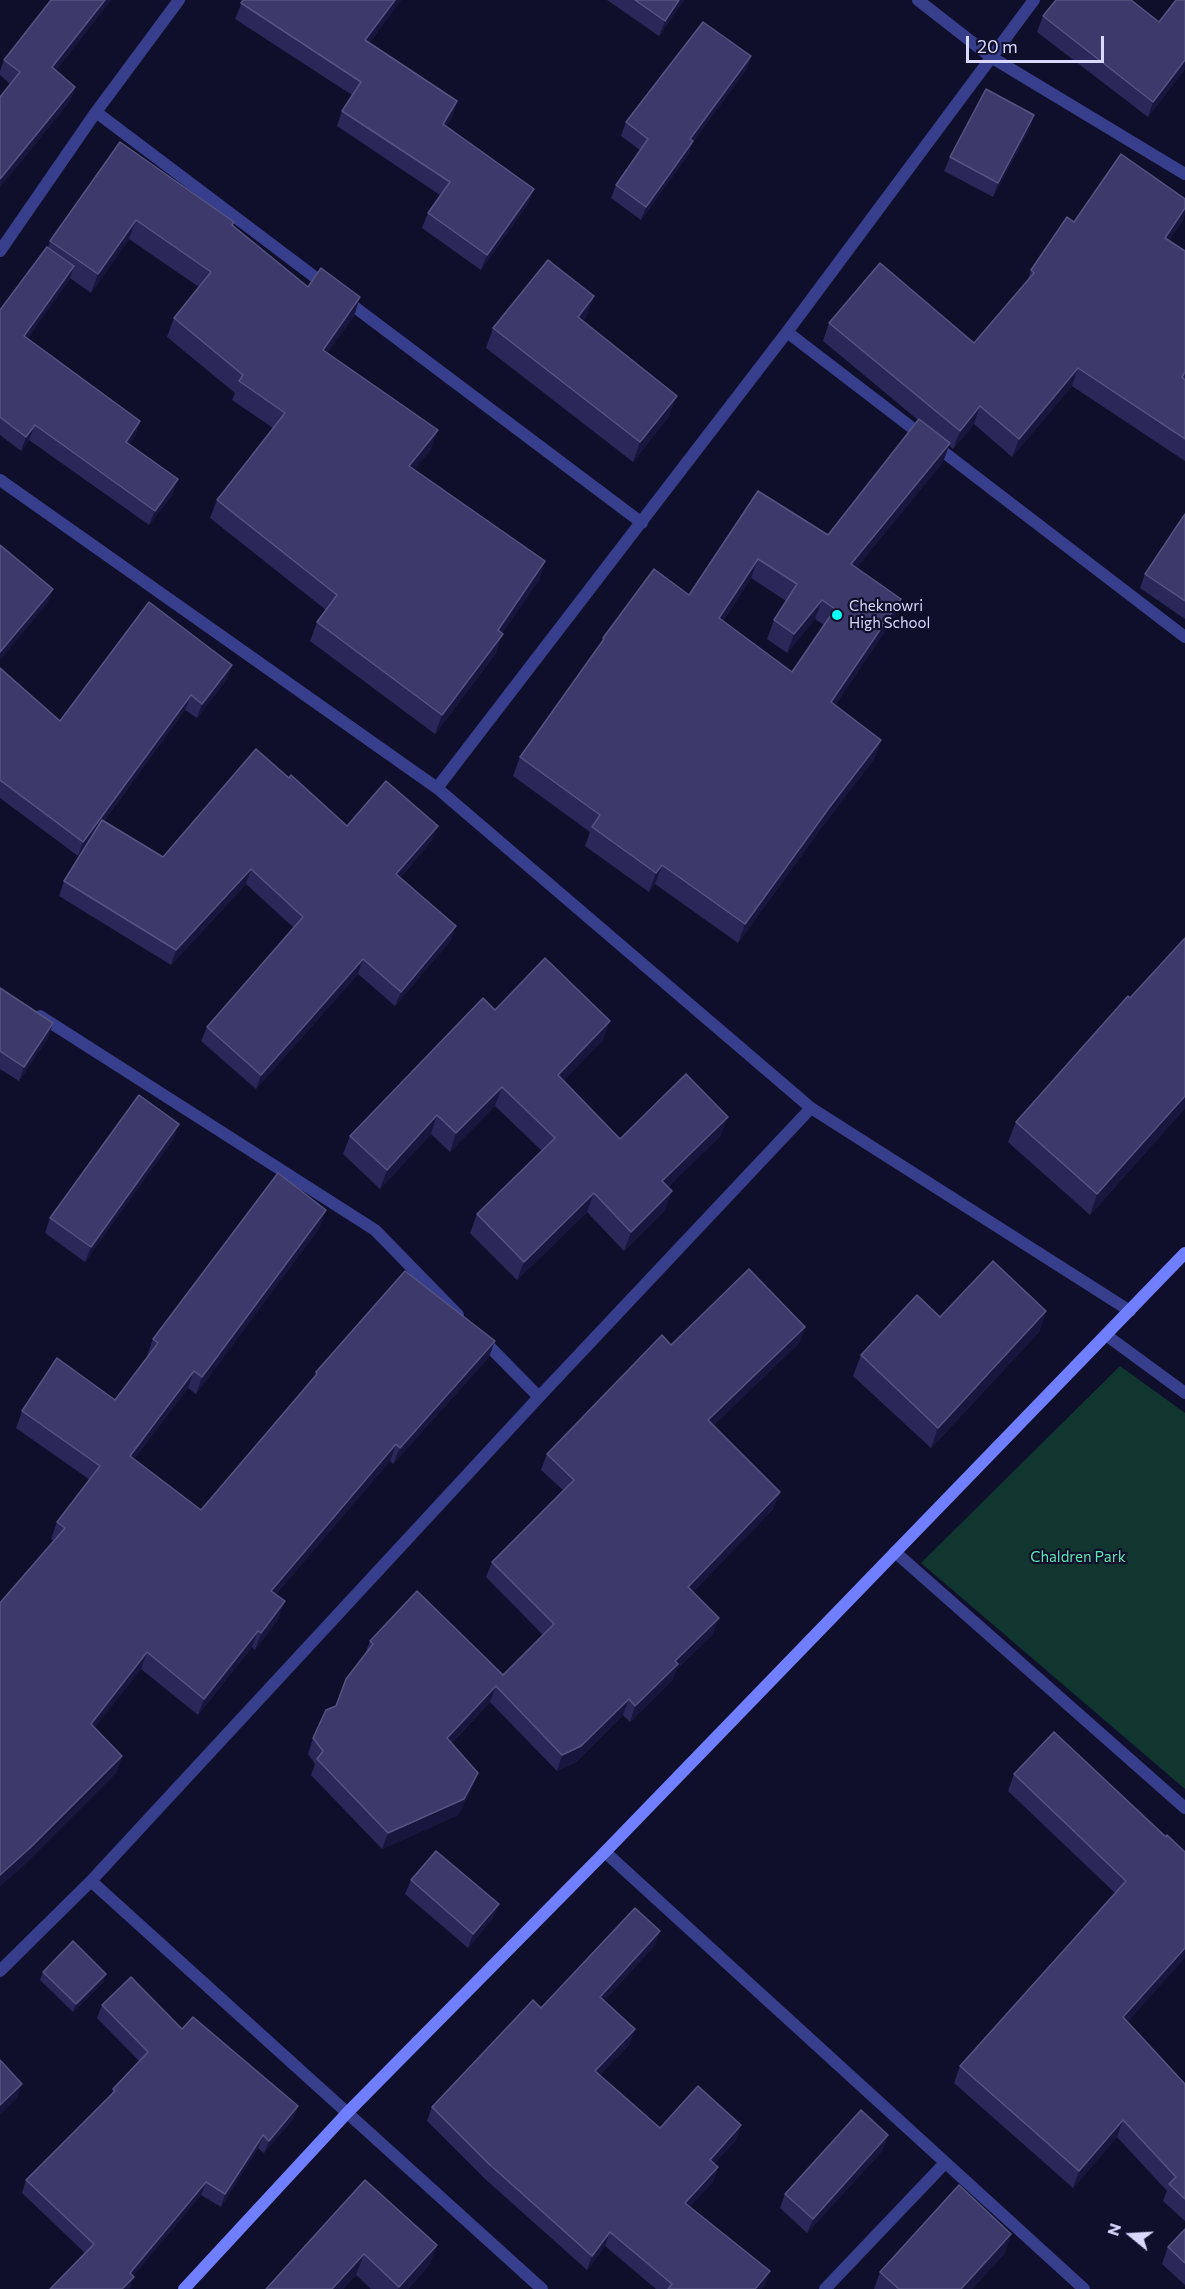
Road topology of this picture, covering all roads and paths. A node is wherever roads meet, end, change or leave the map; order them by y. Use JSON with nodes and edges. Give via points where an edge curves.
{"nodes":[{"id":1,"x":179,"y":0,"type":"edge"},
{"id":2,"x":918,"y":0,"type":"edge"},
{"id":3,"x":1034,"y":0,"type":"edge"},
{"id":4,"x":991,"y":57,"type":"junction"},
{"id":5,"x":96,"y":112,"type":"junction"},
{"id":6,"x":1185,"y":174,"type":"edge"},
{"id":7,"x":0,"y":251,"type":"edge"},
{"id":8,"x":787,"y":332,"type":"junction"},
{"id":9,"x":0,"y":480,"type":"edge"},
{"id":10,"x":642,"y":523,"type":"junction"},
{"id":11,"x":1185,"y":637,"type":"edge"},
{"id":12,"x":437,"y":788,"type":"junction"},
{"id":13,"x":30,"y":1010,"type":"edge"},
{"id":14,"x":811,"y":1108,"type":"junction"},
{"id":15,"x":1185,"y":1253,"type":"edge"},
{"id":16,"x":1130,"y":1311,"type":"junction"},
{"id":17,"x":1106,"y":1335,"type":"junction"},
{"id":18,"x":1185,"y":1394,"type":"edge"},
{"id":19,"x":539,"y":1397,"type":"junction"},
{"id":20,"x":894,"y":1552,"type":"junction"},
{"id":21,"x":1185,"y":1808,"type":"edge"},
{"id":22,"x":605,"y":1852,"type":"junction"},
{"id":23,"x":91,"y":1881,"type":"junction"},
{"id":24,"x":0,"y":1971,"type":"edge"},
{"id":25,"x":347,"y":2113,"type":"junction"},
{"id":26,"x":945,"y":2163,"type":"junction"},
{"id":27,"x":184,"y":2289,"type":"edge"},
{"id":28,"x":542,"y":2289,"type":"edge"},
{"id":29,"x":825,"y":2289,"type":"edge"},
{"id":30,"x":1083,"y":2289,"type":"edge"}],
"edges":[{"from":1,"to":5,"type":"street"},
{"from":2,"to":4,"type":"street"},
{"from":3,"to":4,"type":"street"},
{"from":4,"to":6,"type":"street"},
{"from":4,"to":8,"type":"street"},
{"from":5,"to":7,"type":"street"},
{"from":5,"to":10,"type":"street"},
{"from":8,"to":10,"type":"street"},
{"from":8,"to":11,"type":"street"},
{"from":9,"to":12,"type":"street"},
{"from":10,"to":12,"type":"street"},
{"from":12,"to":14,"type":"street"},
{"from":13,"to":19,"type":"street","via":[[375,1230]]},
{"from":14,"to":16,"type":"street"},
{"from":14,"to":19,"type":"street"},
{"from":15,"to":16,"type":"street"},
{"from":16,"to":17,"type":"street"},
{"from":17,"to":18,"type":"street"},
{"from":17,"to":20,"type":"street"},
{"from":19,"to":23,"type":"street"},
{"from":20,"to":21,"type":"street"},
{"from":20,"to":22,"type":"street"},
{"from":22,"to":25,"type":"street"},
{"from":22,"to":26,"type":"street"},
{"from":23,"to":24,"type":"street"},
{"from":23,"to":25,"type":"street"},
{"from":25,"to":27,"type":"street"},
{"from":25,"to":28,"type":"street"},
{"from":26,"to":29,"type":"street"},
{"from":26,"to":30,"type":"street"}]}
